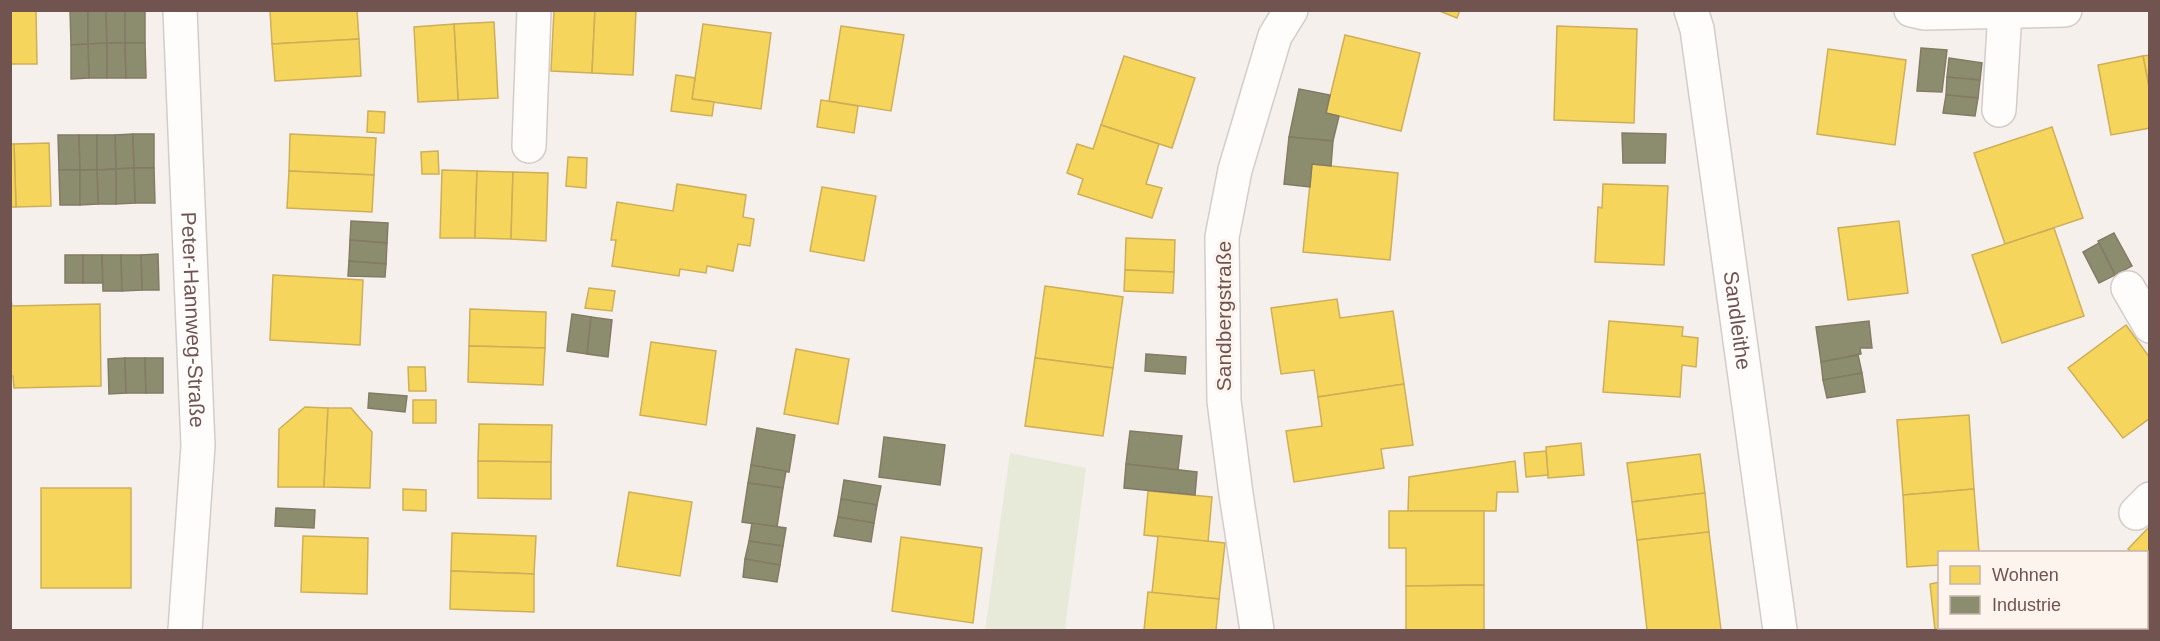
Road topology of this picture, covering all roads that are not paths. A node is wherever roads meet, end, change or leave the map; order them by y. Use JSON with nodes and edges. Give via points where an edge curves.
{"nodes":[{"id":1,"x":180,"y":10,"type":"edge"},
{"id":2,"x":534,"y":10,"type":"edge"},
{"id":3,"x":1292,"y":10,"type":"edge"},
{"id":4,"x":1691,"y":10,"type":"edge"},
{"id":5,"x":1911,"y":10,"type":"edge"},
{"id":6,"x":2066,"y":10,"type":"edge"},
{"id":7,"x":2005,"y":12,"type":"junction"},
{"id":8,"x":1999,"y":110,"type":"dead end"},
{"id":9,"x":529,"y":146,"type":"dead end"},
{"id":10,"x":2128,"y":288,"type":"dead end"},
{"id":11,"x":2150,"y":326,"type":"edge"},
{"id":12,"x":185,"y":630,"type":"edge"},
{"id":13,"x":1257,"y":630,"type":"edge"},
{"id":14,"x":1780,"y":630,"type":"edge"}],
"edges":[{"from":1,"to":12,"type":"street","name":"Peter-Hannweg-Straße","via":[[198,446]]},
{"from":2,"to":9,"type":"street"},
{"from":3,"to":13,"type":"street","name":"Sandbergstraße","via":[[1275,36],[1235,170],[1222,237],[1224,401]]},
{"from":4,"to":14,"type":"street","name":"Sandleithe","via":[[1697,29]]},
{"from":5,"to":7,"type":"street"},
{"from":6,"to":7,"type":"street"},
{"from":7,"to":8,"type":"street"},
{"from":10,"to":11,"type":"street"}]}
